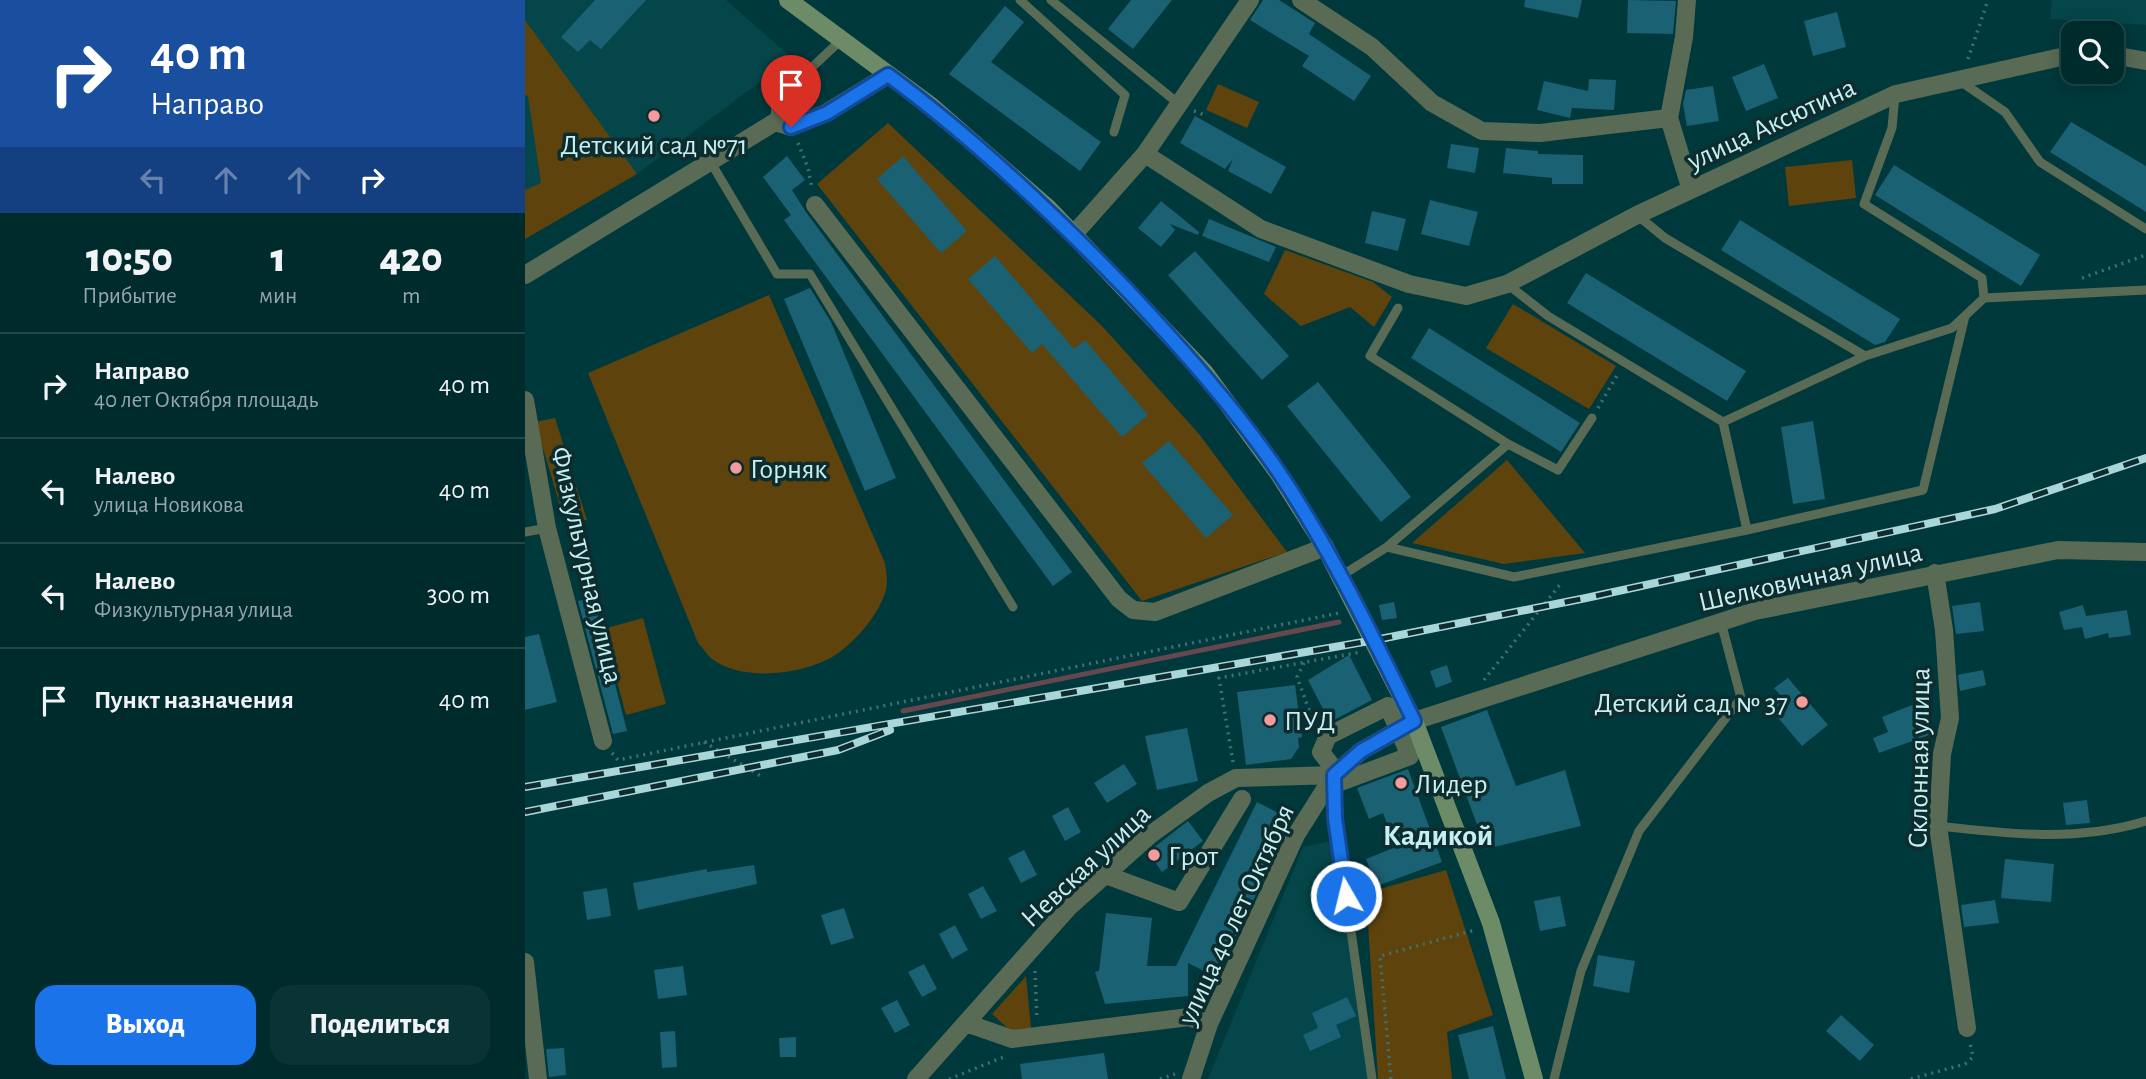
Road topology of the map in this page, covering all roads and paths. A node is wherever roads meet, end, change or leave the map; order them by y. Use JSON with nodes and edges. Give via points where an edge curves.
{"nodes":[{"id":1,"x":788,"y":0,"type":"edge"},
{"id":2,"x":1020,"y":0,"type":"edge"},
{"id":3,"x":1051,"y":0,"type":"edge"},
{"id":4,"x":1250,"y":0,"type":"edge"},
{"id":5,"x":1301,"y":0,"type":"edge"},
{"id":6,"x":1687,"y":0,"type":"edge"},
{"id":7,"x":1988,"y":0,"type":"edge"},
{"id":8,"x":841,"y":40,"type":"junction"},
{"id":9,"x":2061,"y":57,"type":"edge"},
{"id":10,"x":2124,"y":57,"type":"edge"},
{"id":11,"x":2146,"y":61,"type":"edge"},
{"id":12,"x":888,"y":75,"type":"junction"},
{"id":13,"x":1960,"y":81,"type":"junction"},
{"id":14,"x":1896,"y":93,"type":"junction"},
{"id":15,"x":1179,"y":104,"type":"junction"},
{"id":16,"x":1669,"y":118,"type":"junction"},
{"id":17,"x":783,"y":125,"type":"junction"},
{"id":18,"x":1114,"y":132,"type":"dead end"},
{"id":19,"x":1145,"y":154,"type":"junction"},
{"id":20,"x":710,"y":161,"type":"junction"},
{"id":21,"x":1691,"y":190,"type":"junction"},
{"id":22,"x":815,"y":205,"type":"joint"},
{"id":23,"x":1637,"y":215,"type":"junction"},
{"id":24,"x":2146,"y":229,"type":"edge"},
{"id":25,"x":1074,"y":234,"type":"junction"},
{"id":26,"x":2146,"y":255,"type":"edge"},
{"id":27,"x":525,"y":275,"type":"edge"},
{"id":28,"x":2070,"y":282,"type":"dead end"},
{"id":29,"x":1507,"y":284,"type":"junction"},
{"id":30,"x":2146,"y":290,"type":"edge"},
{"id":31,"x":1984,"y":298,"type":"junction"},
{"id":32,"x":1398,"y":308,"type":"dead end"},
{"id":33,"x":1965,"y":316,"type":"junction"},
{"id":34,"x":1865,"y":356,"type":"junction"},
{"id":35,"x":1625,"y":362,"type":"junction"},
{"id":36,"x":525,"y":400,"type":"edge"},
{"id":37,"x":1592,"y":418,"type":"joint"},
{"id":38,"x":1723,"y":422,"type":"junction"},
{"id":39,"x":1508,"y":444,"type":"junction"},
{"id":40,"x":547,"y":528,"type":"junction"},
{"id":41,"x":1747,"y":530,"type":"junction"},
{"id":42,"x":525,"y":532,"type":"edge"},
{"id":43,"x":1325,"y":547,"type":"junction"},
{"id":44,"x":1387,"y":547,"type":"junction"},
{"id":45,"x":2146,"y":552,"type":"edge"},
{"id":46,"x":1577,"y":564,"type":"junction"},
{"id":47,"x":1935,"y":573,"type":"junction"},
{"id":48,"x":1341,"y":576,"type":"junction"},
{"id":49,"x":1013,"y":607,"type":"dead end"},
{"id":50,"x":1358,"y":608,"type":"junction"},
{"id":51,"x":1721,"y":622,"type":"junction"},
{"id":52,"x":1363,"y":651,"type":"dead end"},
{"id":53,"x":1304,"y":663,"type":"junction"},
{"id":54,"x":1464,"y":705,"type":"junction"},
{"id":55,"x":1406,"y":725,"type":"junction"},
{"id":56,"x":1319,"y":738,"type":"dead end"},
{"id":57,"x":603,"y":741,"type":"joint"},
{"id":58,"x":704,"y":742,"type":"junction"},
{"id":59,"x":1335,"y":774,"type":"junction"},
{"id":60,"x":764,"y":778,"type":"dead end"},
{"id":61,"x":1236,"y":778,"type":"junction"},
{"id":62,"x":1242,"y":799,"type":"dead end"},
{"id":63,"x":2146,"y":821,"type":"edge"},
{"id":64,"x":1938,"y":826,"type":"junction"},
{"id":65,"x":1106,"y":874,"type":"junction"},
{"id":66,"x":1477,"y":929,"type":"dead end"},
{"id":67,"x":1033,"y":948,"type":"junction"},
{"id":68,"x":525,"y":962,"type":"edge"},
{"id":69,"x":966,"y":1023,"type":"junction"},
{"id":70,"x":1209,"y":1024,"type":"junction"},
{"id":71,"x":1967,"y":1028,"type":"joint"},
{"id":72,"x":1038,"y":1035,"type":"junction"},
{"id":73,"x":538,"y":1079,"type":"edge"},
{"id":74,"x":916,"y":1079,"type":"edge"},
{"id":75,"x":1191,"y":1079,"type":"edge"},
{"id":76,"x":1372,"y":1079,"type":"edge"},
{"id":77,"x":1391,"y":1079,"type":"edge"},
{"id":78,"x":1534,"y":1079,"type":"edge"},
{"id":79,"x":1554,"y":1079,"type":"edge"},
{"id":80,"x":1911,"y":1079,"type":"edge"}],
"edges":[{"from":1,"to":8,"type":"main road"},
{"from":2,"to":18,"type":"lane","via":[[1125,95]]},
{"from":3,"to":15,"type":"lane"},
{"from":4,"to":15,"type":"street"},
{"from":5,"to":16,"type":"street","name":"улица Аксютина","via":[[1372,47],[1432,103],[1482,131],[1540,134]]},
{"from":6,"to":16,"type":"street"},
{"from":7,"to":13,"type":"path"},
{"from":8,"to":12,"type":"main road"},
{"from":8,"to":17,"type":"lane","via":[[776,101]]},
{"from":9,"to":13,"type":"street","name":"улица Аксютина"},
{"from":10,"to":11,"type":"street"},
{"from":12,"to":17,"type":"street","via":[[827,113]]},
{"from":12,"to":25,"type":"main road","via":[[931,106]]},
{"from":13,"to":14,"type":"street","name":"улица Аксютина"},
{"from":13,"to":24,"type":"lane","via":[[2005,112],[2041,162]]},
{"from":14,"to":21,"type":"street","name":"улица Аксютина"},
{"from":14,"to":31,"type":"lane","via":[[1892,128],[1864,204],[1982,278]]},
{"from":15,"to":19,"type":"street"},
{"from":16,"to":21,"type":"street"},
{"from":17,"to":20,"type":"street"},
{"from":17,"to":22,"type":"path","via":[[808,168]]},
{"from":19,"to":25,"type":"street"},
{"from":19,"to":29,"type":"street","name":"улица Аксютина","via":[[1261,229],[1409,285],[1466,296]]},
{"from":20,"to":27,"type":"street"},
{"from":20,"to":49,"type":"lane","via":[[777,274],[810,274]]},
{"from":21,"to":23,"type":"street","name":"улица Аксютина"},
{"from":22,"to":43,"type":"street","via":[[1119,600],[1133,610],[1155,612]]},
{"from":23,"to":29,"type":"street","name":"улица Аксютина"},
{"from":23,"to":34,"type":"lane","via":[[1665,237]]},
{"from":25,"to":43,"type":"main road","via":[[1205,373],[1279,474]]},
{"from":26,"to":28,"type":"path"},
{"from":29,"to":35,"type":"lane","via":[[1548,316]]},
{"from":30,"to":31,"type":"lane"},
{"from":31,"to":33,"type":"lane"},
{"from":32,"to":39,"type":"lane","via":[[1370,356]]},
{"from":33,"to":34,"type":"lane","via":[[1952,328]]},
{"from":33,"to":41,"type":"lane","via":[[1923,490]]},
{"from":34,"to":38,"type":"lane"},
{"from":35,"to":37,"type":"path"},
{"from":35,"to":38,"type":"lane"},
{"from":36,"to":40,"type":"street","name":"Физкультурная улица"},
{"from":37,"to":39,"type":"lane","via":[[1558,470]]},
{"from":38,"to":41,"type":"lane"},
{"from":39,"to":44,"type":"lane"},
{"from":40,"to":42,"type":"lane"},
{"from":40,"to":57,"type":"street","name":"Физкультурная улица"},
{"from":41,"to":46,"type":"lane"},
{"from":43,"to":48,"type":"main road"},
{"from":44,"to":46,"type":"lane","via":[[1514,577]]},
{"from":44,"to":48,"type":"lane"},
{"from":45,"to":47,"type":"street","name":"Шелковичная улица","via":[[2058,550]]},
{"from":46,"to":54,"type":"path"},
{"from":47,"to":51,"type":"street","name":"Шелковичная улица"},
{"from":47,"to":64,"type":"street","name":"Склонная улица","via":[[1950,718],[1942,754]]},
{"from":48,"to":50,"type":"main road"},
{"from":50,"to":55,"type":"main road"},
{"from":50,"to":58,"type":"path"},
{"from":51,"to":54,"type":"street","name":"Шелковичная улица"},
{"from":51,"to":79,"type":"lane","via":[[1741,698],[1639,831],[1581,971]]},
{"from":52,"to":53,"type":"path"},
{"from":53,"to":56,"type":"path","via":[[1297,677]]},
{"from":53,"to":61,"type":"path","via":[[1219,678]]},
{"from":54,"to":55,"type":"street","name":"Шелковичная улица"},
{"from":55,"to":59,"type":"street","name":"улица 40 лет Октября","via":[[1361,751]]},
{"from":55,"to":59,"type":"street","name":"Невская улица","via":[[1410,756],[1343,781]]},
{"from":55,"to":59,"type":"street","via":[[1388,706],[1328,736],[1321,752]]},
{"from":55,"to":78,"type":"main road","via":[[1491,923]]},
{"from":57,"to":58,"type":"path","via":[[618,760]]},
{"from":58,"to":60,"type":"path"},
{"from":59,"to":61,"type":"street","name":"Невская улица"},
{"from":59,"to":70,"type":"street","name":"улица 40 лет Октября","via":[[1296,835]]},
{"from":59,"to":76,"type":"lane","via":[[1335,818]]},
{"from":61,"to":65,"type":"street","name":"Невская улица","via":[[1160,828]]},
{"from":62,"to":65,"type":"street","via":[[1179,902]]},
{"from":63,"to":64,"type":"lane","via":[[2102,833],[2036,837]]},
{"from":64,"to":71,"type":"street","name":"Склонная улица"},
{"from":65,"to":67,"type":"street","name":"Невская улица"},
{"from":66,"to":77,"type":"path","via":[[1380,956]]},
{"from":67,"to":69,"type":"street","name":"Невская улица"},
{"from":67,"to":72,"type":"path"},
{"from":68,"to":73,"type":"street"},
{"from":69,"to":72,"type":"street","via":[[1012,1039]]},
{"from":69,"to":74,"type":"street","name":"Невская улица"},
{"from":70,"to":72,"type":"street","via":[[1189,1017]]},
{"from":70,"to":75,"type":"street","name":"улица 40 лет Октября"},
{"from":71,"to":80,"type":"path","via":[[1973,1057]]}]}
